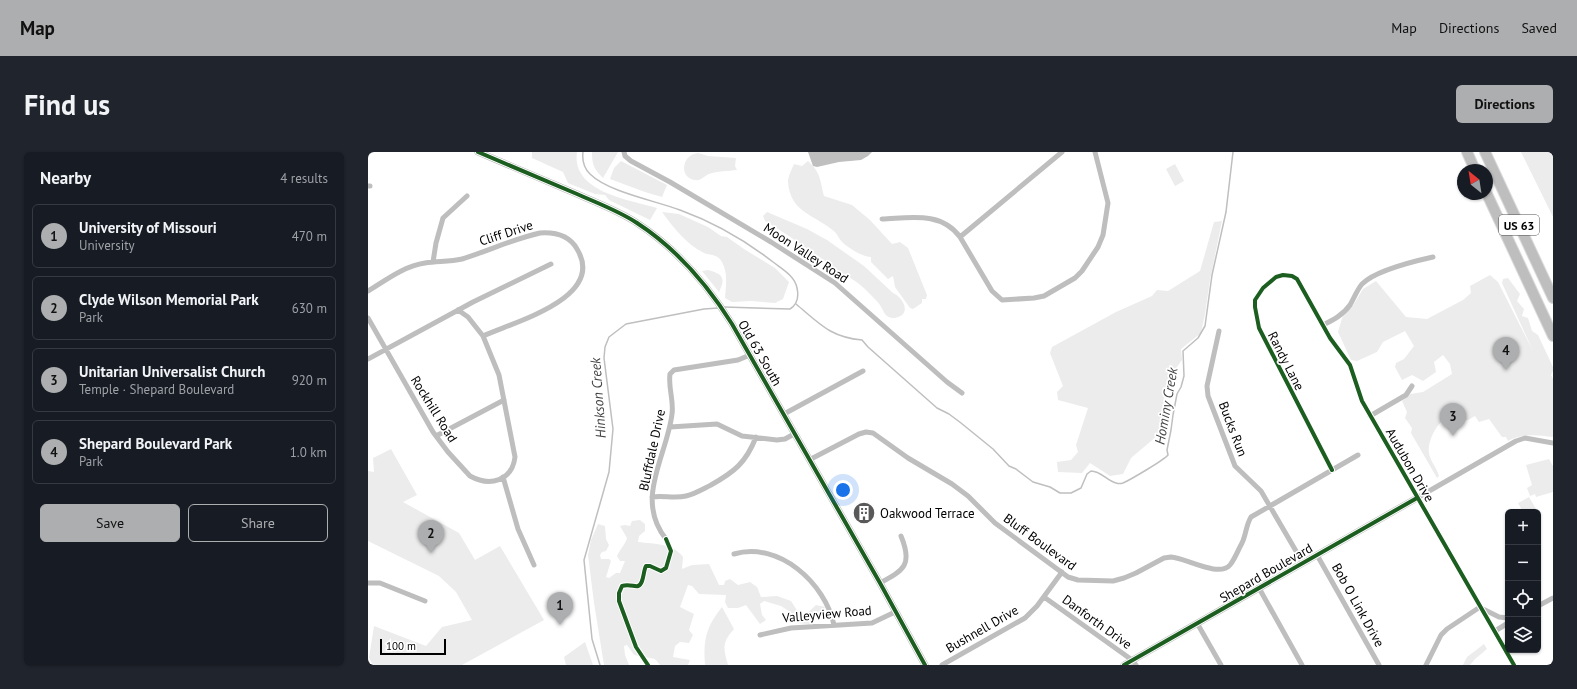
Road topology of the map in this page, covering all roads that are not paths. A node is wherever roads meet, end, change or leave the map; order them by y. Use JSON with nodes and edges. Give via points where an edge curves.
{"nodes":[{"id":1,"x":478,"y":152,"type":"edge"},
{"id":2,"x":624,"y":152,"type":"edge"},
{"id":3,"x":1062,"y":152,"type":"edge"},
{"id":4,"x":1095,"y":152,"type":"edge"},
{"id":5,"x":1467,"y":152,"type":"edge"},
{"id":6,"x":1485,"y":152,"type":"edge"},
{"id":7,"x":1472,"y":164,"type":"edge"},
{"id":8,"x":467,"y":196,"type":"dead end"},
{"id":9,"x":1489,"y":200,"type":"edge"},
{"id":10,"x":882,"y":219,"type":"dead end"},
{"id":11,"x":960,"y":237,"type":"junction"},
{"id":12,"x":1434,"y":257,"type":"dead end"},
{"id":13,"x":433,"y":262,"type":"junction"},
{"id":14,"x":551,"y":264,"type":"dead end"},
{"id":15,"x":1292,"y":276,"type":"joint"},
{"id":16,"x":368,"y":291,"type":"edge"},
{"id":17,"x":1553,"y":298,"type":"edge"},
{"id":18,"x":458,"y":310,"type":"junction"},
{"id":19,"x":368,"y":318,"type":"edge"},
{"id":20,"x":1323,"y":325,"type":"junction"},
{"id":21,"x":1219,"y":331,"type":"dead end"},
{"id":22,"x":482,"y":336,"type":"junction"},
{"id":23,"x":1553,"y":336,"type":"edge"},
{"id":24,"x":385,"y":348,"type":"junction"},
{"id":25,"x":750,"y":355,"type":"junction"},
{"id":26,"x":368,"y":358,"type":"edge"},
{"id":27,"x":863,"y":371,"type":"dead end"},
{"id":28,"x":1412,"y":386,"type":"dead end"},
{"id":29,"x":962,"y":393,"type":"dead end"},
{"id":30,"x":504,"y":400,"type":"junction"},
{"id":31,"x":784,"y":414,"type":"junction"},
{"id":32,"x":1370,"y":416,"type":"junction"},
{"id":33,"x":670,"y":427,"type":"junction"},
{"id":34,"x":794,"y":434,"type":"junction"},
{"id":35,"x":436,"y":436,"type":"junction"},
{"id":36,"x":756,"y":437,"type":"junction"},
{"id":37,"x":1553,"y":443,"type":"edge"},
{"id":38,"x":1358,"y":455,"type":"dead end"},
{"id":39,"x":809,"y":460,"type":"junction"},
{"id":40,"x":1332,"y":470,"type":"junction"},
{"id":41,"x":503,"y":477,"type":"junction"},
{"id":42,"x":652,"y":497,"type":"junction"},
{"id":43,"x":1417,"y":498,"type":"junction"},
{"id":44,"x":1270,"y":506,"type":"junction"},
{"id":45,"x":901,"y":536,"type":"dead end"},
{"id":46,"x":666,"y":539,"type":"dead end"},
{"id":47,"x":734,"y":554,"type":"dead end"},
{"id":48,"x":1317,"y":555,"type":"junction"},
{"id":49,"x":1303,"y":563,"type":"junction"},
{"id":50,"x":534,"y":565,"type":"dead end"},
{"id":51,"x":1062,"y":572,"type":"junction"},
{"id":52,"x":368,"y":583,"type":"edge"},
{"id":53,"x":880,"y":583,"type":"junction"},
{"id":54,"x":1259,"y":588,"type":"junction"},
{"id":55,"x":1044,"y":597,"type":"junction"},
{"id":56,"x":1553,"y":598,"type":"edge"},
{"id":57,"x":424,"y":601,"type":"dead end"},
{"id":58,"x":1541,"y":604,"type":"edge"},
{"id":59,"x":1481,"y":608,"type":"junction"},
{"id":60,"x":895,"y":612,"type":"junction"},
{"id":61,"x":1505,"y":618,"type":"edge"},
{"id":62,"x":1197,"y":623,"type":"junction"},
{"id":63,"x":834,"y":625,"type":"junction"},
{"id":64,"x":1505,"y":625,"type":"edge"},
{"id":65,"x":1495,"y":631,"type":"junction"},
{"id":66,"x":760,"y":635,"type":"dead end"},
{"id":67,"x":1134,"y":663,"type":"edge"},
{"id":68,"x":925,"y":665,"type":"edge"},
{"id":69,"x":942,"y":665,"type":"edge"},
{"id":70,"x":1124,"y":665,"type":"edge"},
{"id":71,"x":1221,"y":665,"type":"edge"},
{"id":72,"x":1302,"y":665,"type":"edge"},
{"id":73,"x":1379,"y":665,"type":"edge"},
{"id":74,"x":1426,"y":665,"type":"edge"},
{"id":75,"x":1514,"y":665,"type":"edge"}],
"edges":[{"from":1,"to":25,"type":"main road","name":"Old 63 South","via":[[614,210],[636,222],[668,246],[710,290]]},
{"from":2,"to":29,"type":"street","name":"Moon Valley Road","via":[[631,161],[772,242],[835,283]]},
{"from":3,"to":11,"type":"street"},
{"from":4,"to":11,"type":"street","via":[[1108,203],[1103,235],[1098,247],[1075,278],[1044,296],[1002,300],[992,292]]},
{"from":5,"to":7,"type":"highway"},
{"from":6,"to":17,"type":"highway","number":"US 63"},
{"from":8,"to":13,"type":"street","via":[[443,218]]},
{"from":9,"to":23,"type":"highway","number":"US 63"},
{"from":10,"to":11,"type":"street","via":[[927,217],[951,226]]},
{"from":12,"to":20,"type":"street","via":[[1412,261],[1371,278],[1361,285],[1350,306],[1343,313]]},
{"from":13,"to":16,"type":"street","name":"Cliff Drive","via":[[403,270]]},
{"from":13,"to":22,"type":"street","name":"Cliff Drive","via":[[461,259],[540,233],[552,232],[561,235],[576,248],[581,257],[583,270],[579,283],[572,292],[544,310]]},
{"from":14,"to":18,"type":"street"},
{"from":15,"to":20,"type":"street","name":"Audubon Drive","via":[[1300,283]]},
{"from":15,"to":40,"type":"street","name":"Randy Lane","via":[[1276,277],[1258,295],[1255,307],[1259,328]]},
{"from":18,"to":22,"type":"street","via":[[468,317]]},
{"from":18,"to":24,"type":"street"},
{"from":19,"to":24,"type":"street","name":"Rockhill Road"},
{"from":20,"to":32,"type":"street","name":"Audubon Drive","via":[[1350,366]]},
{"from":21,"to":44,"type":"street","name":"Bucks Run","via":[[1207,386],[1208,396],[1235,466],[1261,490]]},
{"from":22,"to":30,"type":"street","via":[[497,370]]},
{"from":24,"to":26,"type":"street"},
{"from":24,"to":35,"type":"street","name":"Rockhill Road"},
{"from":25,"to":31,"type":"main road","name":"Old 63 South"},
{"from":25,"to":33,"type":"street","name":"Bluffdale Drive","via":[[742,359],[672,372],[669,377],[672,408]]},
{"from":27,"to":31,"type":"street"},
{"from":28,"to":32,"type":"street","via":[[1406,395]]},
{"from":30,"to":35,"type":"street"},
{"from":30,"to":41,"type":"street","via":[[515,457],[510,470]]},
{"from":31,"to":34,"type":"main road","name":"Old 63 South"},
{"from":32,"to":43,"type":"street","name":"Audubon Drive"},
{"from":33,"to":36,"type":"street","via":[[717,424],[742,436]]},
{"from":33,"to":42,"type":"street","name":"Bluffdale Drive","via":[[655,475]]},
{"from":34,"to":36,"type":"street","via":[[781,440]]},
{"from":34,"to":39,"type":"main road","name":"Old 63 South"},
{"from":35,"to":41,"type":"street","name":"Rockhill Road","via":[[470,476],[488,482]]},
{"from":36,"to":42,"type":"street","via":[[746,458],[727,476],[699,492],[686,496]]},
{"from":37,"to":43,"type":"street","name":"Shepard Boulevard","via":[[1525,438],[1516,441]]},
{"from":38,"to":40,"type":"street","name":"Bluff Boulevard"},
{"from":39,"to":51,"type":"street","name":"Bluff Boulevard","via":[[862,433],[874,433],[908,458],[952,484],[995,523]]},
{"from":39,"to":53,"type":"main road","name":"Old 63 South"},
{"from":40,"to":44,"type":"street","name":"Bluff Boulevard"},
{"from":41,"to":50,"type":"street","via":[[518,529]]},
{"from":42,"to":46,"type":"street","name":"Bluffdale Drive","via":[[659,531]]},
{"from":43,"to":48,"type":"street","name":"Shepard Boulevard"},
{"from":43,"to":59,"type":"street","name":"Audubon Drive"},
{"from":44,"to":49,"type":"street","name":"Bucks Run"},
{"from":44,"to":51,"type":"street","name":"Bluff Boulevard","via":[[1249,519],[1245,536],[1233,560],[1223,570],[1171,557],[1113,581],[1075,580]]},
{"from":45,"to":53,"type":"street","via":[[905,554],[904,567],[899,573]]},
{"from":47,"to":63,"type":"street","via":[[746,551],[766,553],[795,566],[828,604]]},
{"from":48,"to":49,"type":"street","name":"Shepard Boulevard"},
{"from":48,"to":73,"type":"street","name":"Bob O Link Drive"},
{"from":49,"to":54,"type":"street","name":"Shepard Boulevard"},
{"from":51,"to":55,"type":"street","name":"Bushnell Drive"},
{"from":52,"to":57,"type":"street","via":[[380,583]]},
{"from":53,"to":60,"type":"main road","name":"Old 63 South"},
{"from":54,"to":62,"type":"street","name":"Shepard Boulevard"},
{"from":54,"to":72,"type":"street"},
{"from":55,"to":67,"type":"street","name":"Danforth Drive"},
{"from":55,"to":69,"type":"street","name":"Bushnell Drive","via":[[1017,623]]},
{"from":56,"to":58,"type":"street"},
{"from":59,"to":61,"type":"street"},
{"from":59,"to":65,"type":"street","name":"Audubon Drive"},
{"from":59,"to":74,"type":"street","via":[[1441,635]]},
{"from":60,"to":63,"type":"street","name":"Valleyview Road","via":[[872,623]]},
{"from":60,"to":68,"type":"main road","name":"Old 63 South"},
{"from":62,"to":67,"type":"street","name":"Shepard Boulevard"},
{"from":62,"to":71,"type":"street"},
{"from":63,"to":66,"type":"street","name":"Valleyview Road","via":[[791,628]]},
{"from":64,"to":65,"type":"street"},
{"from":65,"to":75,"type":"street","name":"Audubon Drive"},
{"from":67,"to":70,"type":"street","name":"Shepard Boulevard"}]}
